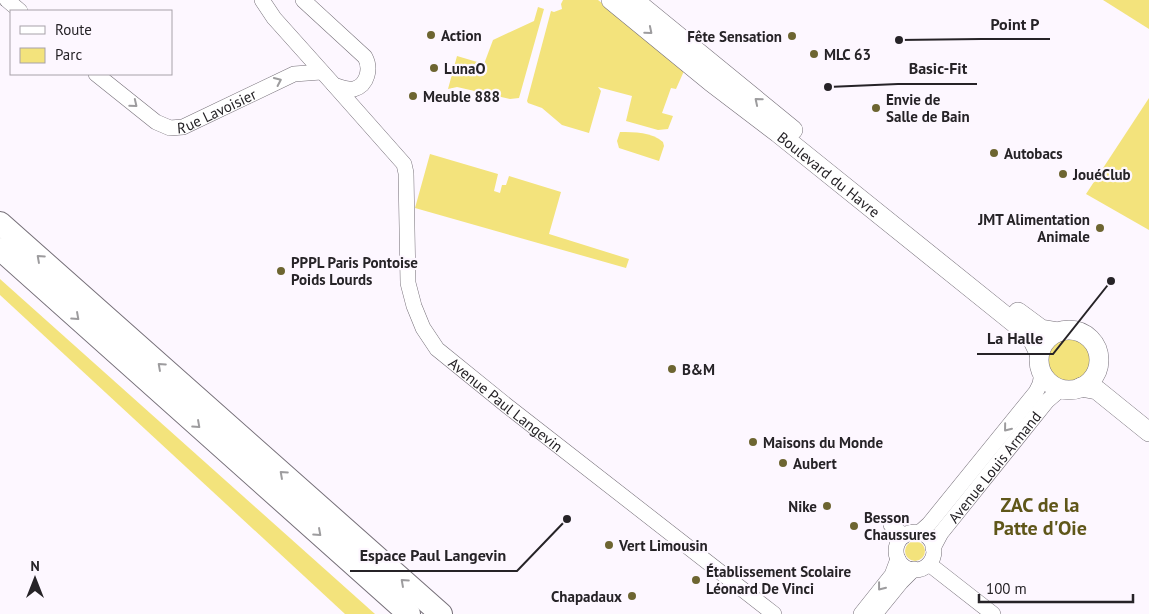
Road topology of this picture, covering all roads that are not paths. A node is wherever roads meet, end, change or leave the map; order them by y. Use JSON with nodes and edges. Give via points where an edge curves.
{"nodes":[{"id":1,"x":7,"y":0,"type":"edge"},
{"id":2,"x":262,"y":0,"type":"edge"},
{"id":3,"x":303,"y":0,"type":"edge"},
{"id":4,"x":611,"y":0,"type":"edge"},
{"id":5,"x":634,"y":0,"type":"edge"},
{"id":6,"x":19,"y":10,"type":"edge"},
{"id":7,"x":321,"y":72,"type":"junction"},
{"id":8,"x":97,"y":75,"type":"edge"},
{"id":9,"x":334,"y":85,"type":"junction"},
{"id":10,"x":360,"y":86,"type":"junction"},
{"id":11,"x":365,"y":120,"type":"junction"},
{"id":12,"x":0,"y":223,"type":"edge"},
{"id":13,"x":0,"y":249,"type":"edge"},
{"id":14,"x":1058,"y":332,"type":"junction"},
{"id":15,"x":1040,"y":353,"type":"junction"},
{"id":16,"x":1098,"y":364,"type":"junction"},
{"id":17,"x":1042,"y":374,"type":"junction"},
{"id":18,"x":1081,"y":387,"type":"junction"},
{"id":19,"x":1061,"y":389,"type":"junction"},
{"id":20,"x":1149,"y":416,"type":"edge"},
{"id":21,"x":1149,"y":432,"type":"edge"},
{"id":22,"x":891,"y":526,"type":"dead end"},
{"id":23,"x":919,"y":533,"type":"junction"},
{"id":24,"x":904,"y":536,"type":"junction"},
{"id":25,"x":934,"y":548,"type":"junction"},
{"id":26,"x":898,"y":559,"type":"junction"},
{"id":27,"x":928,"y":564,"type":"junction"},
{"id":28,"x":914,"y":569,"type":"junction"},
{"id":29,"x":410,"y":614,"type":"edge"},
{"id":30,"x":441,"y":614,"type":"edge"},
{"id":31,"x":774,"y":614,"type":"edge"},
{"id":32,"x":861,"y":614,"type":"edge"},
{"id":33,"x":874,"y":614,"type":"edge"},
{"id":34,"x":993,"y":614,"type":"edge"}],
"edges":[{"from":1,"to":6,"type":"street"},
{"from":2,"to":7,"type":"street","name":"Avenue Paul Langevin"},
{"from":3,"to":10,"type":"street","name":"Avenue Paul Langevin","via":[[365,57],[368,74]]},
{"from":4,"to":15,"type":"main road","name":"Boulevard du Havre","one_way":true,"via":[[1018,326],[1032,339]]},
{"from":14,"to":5,"type":"main road","name":"Boulevard du Havre","one_way":true,"via":[[1044,330],[1031,322]]},
{"from":8,"to":7,"type":"street","name":"Rue Lavoisier","one_way":true,"via":[[156,122],[170,128],[183,127],[294,74]]},
{"from":7,"to":9,"type":"street","name":"Avenue Paul Langevin"},
{"from":9,"to":10,"type":"street","via":[[347,89]]},
{"from":9,"to":11,"type":"street","name":"Avenue Paul Langevin"},
{"from":10,"to":11,"type":"street","name":"Avenue Paul Langevin"},
{"from":11,"to":31,"type":"street","name":"Avenue Paul Langevin","via":[[404,164],[408,283],[423,328],[437,349]]},
{"from":30,"to":12,"type":"highway","one_way":true},
{"from":13,"to":29,"type":"highway","one_way":true},
{"from":14,"to":15,"type":"main road","via":[[1046,340]]},
{"from":14,"to":16,"type":"main road","name":"Boulevard du Havre","via":[[1071,330],[1087,336],[1097,350]]},
{"from":15,"to":17,"type":"main road"},
{"from":16,"to":18,"type":"main road","via":[[1092,378]]},
{"from":16,"to":20,"type":"main road","name":"Boulevard du Havre","via":[[1114,389]]},
{"from":17,"to":19,"type":"main road"},
{"from":17,"to":23,"type":"street","name":"Avenue Louis Armand","one_way":true,"via":[[1036,392]]},
{"from":18,"to":19,"type":"main road"},
{"from":18,"to":21,"type":"main road","via":[[1097,390]]},
{"from":19,"to":25,"type":"street","name":"Avenue Louis Armand","via":[[1047,401],[941,534]]},
{"from":22,"to":24,"type":"street"},
{"from":23,"to":24,"type":"street"},
{"from":23,"to":25,"type":"street","via":[[929,538]]},
{"from":24,"to":26,"type":"street","via":[[898,544]]},
{"from":25,"to":27,"type":"street"},
{"from":26,"to":28,"type":"street","via":[[904,566]]},
{"from":26,"to":32,"type":"street","one_way":true,"via":[[892,575]]},
{"from":27,"to":28,"type":"street"},
{"from":27,"to":34,"type":"street"},
{"from":28,"to":33,"type":"street"}]}
